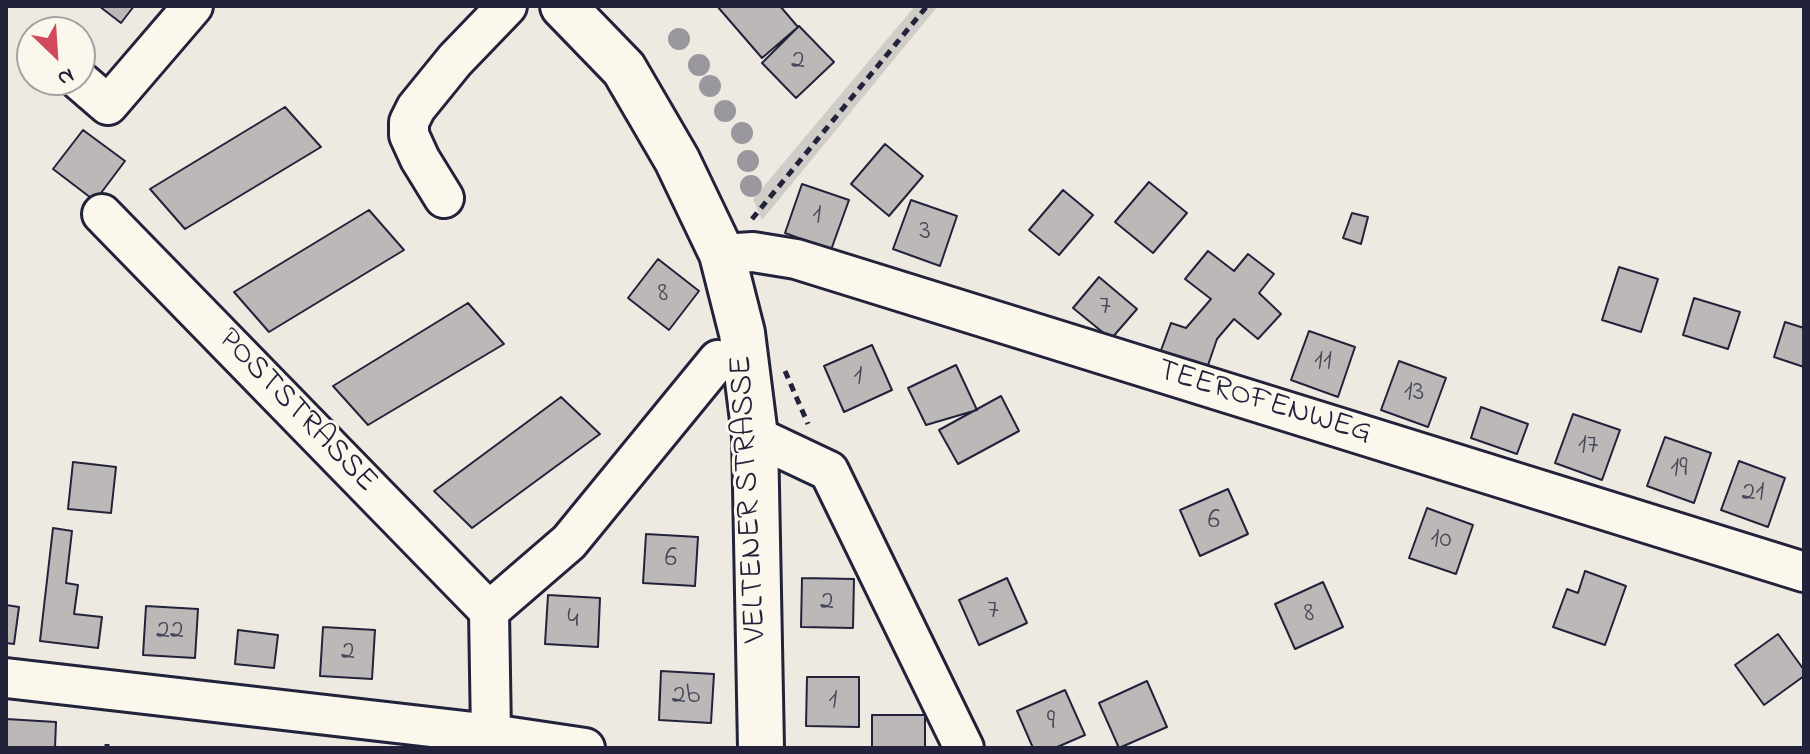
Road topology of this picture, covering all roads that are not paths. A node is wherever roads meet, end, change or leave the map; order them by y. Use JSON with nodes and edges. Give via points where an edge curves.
{"nodes":[{"id":1,"x":193,"y":6,"type":"edge"},
{"id":2,"x":507,"y":6,"type":"edge"},
{"id":3,"x":563,"y":6,"type":"edge"},
{"id":4,"x":96,"y":95,"type":"edge"},
{"id":5,"x":444,"y":198,"type":"dead end"},
{"id":6,"x":102,"y":214,"type":"dead end"},
{"id":7,"x":734,"y":239,"type":"junction"},
{"id":8,"x":718,"y":360,"type":"dead end"},
{"id":9,"x":755,"y":436,"type":"junction"},
{"id":10,"x":1804,"y":572,"type":"edge"},
{"id":11,"x":489,"y":611,"type":"junction"},
{"id":12,"x":6,"y":678,"type":"edge"},
{"id":13,"x":491,"y":734,"type":"junction"},
{"id":14,"x":585,"y":748,"type":"edge"},
{"id":15,"x":761,"y":748,"type":"edge"},
{"id":16,"x":964,"y":748,"type":"edge"}],
"edges":[{"from":1,"to":4,"type":"street","via":[[108,105]]},
{"from":2,"to":5,"type":"street","via":[[455,60],[409,122],[420,159]]},
{"from":3,"to":7,"type":"main road","name":"VELTENER STRASSE","via":[[624,69],[677,160]]},
{"from":6,"to":11,"type":"street","name":"POSTSTRASSE"},
{"from":7,"to":9,"type":"main road","name":"VELTENER STRASSE"},
{"from":7,"to":10,"type":"street","name":"TEEROFENWEG","via":[[753,252],[796,259]]},
{"from":8,"to":11,"type":"street","via":[[569,542]]},
{"from":9,"to":15,"type":"main road","name":"VELTENER STRASSE"},
{"from":9,"to":16,"type":"street","via":[[829,471]]},
{"from":11,"to":13,"type":"street"},
{"from":12,"to":13,"type":"street"},
{"from":13,"to":14,"type":"street"}]}
